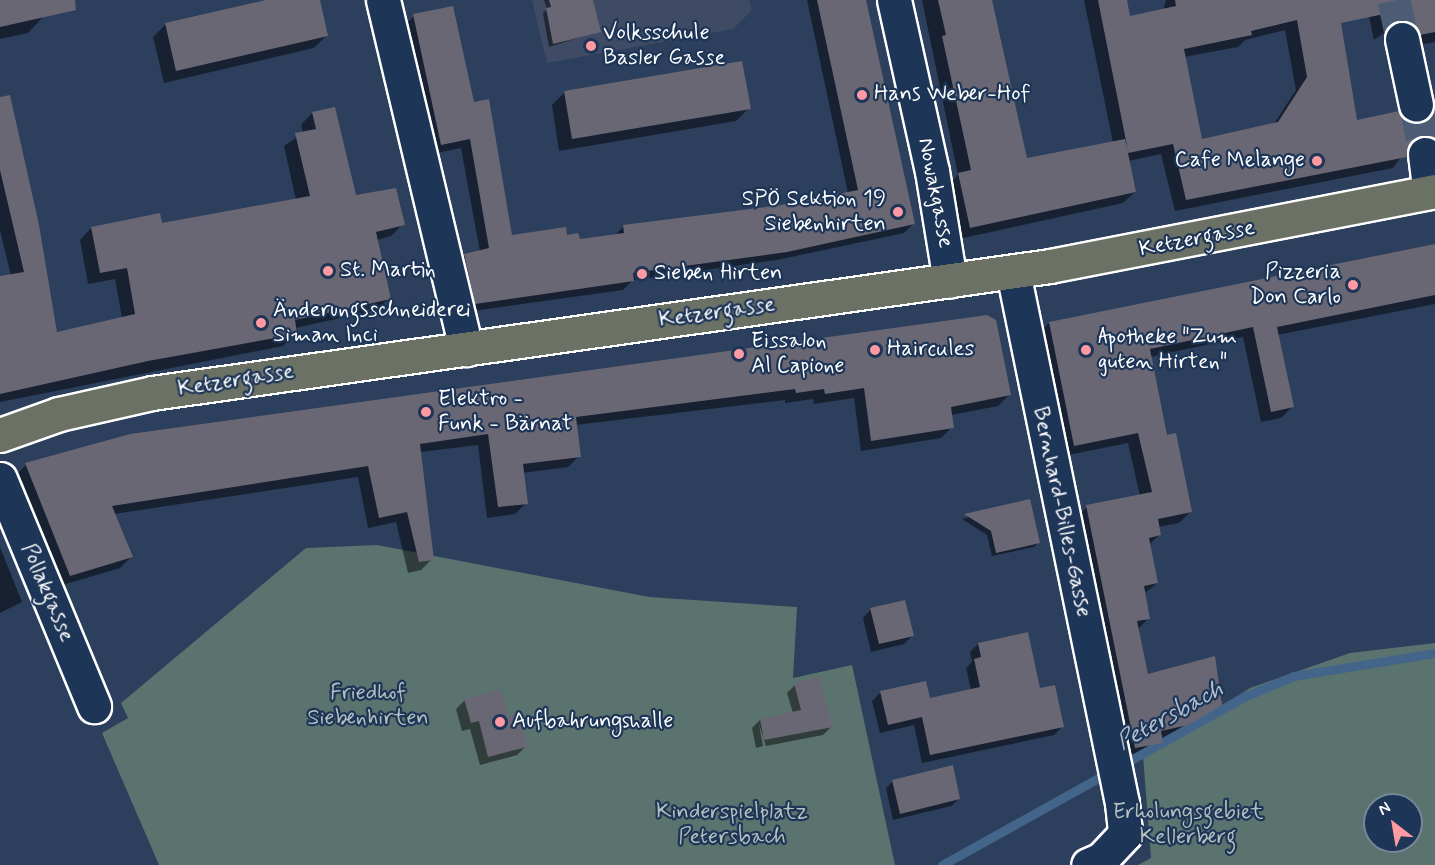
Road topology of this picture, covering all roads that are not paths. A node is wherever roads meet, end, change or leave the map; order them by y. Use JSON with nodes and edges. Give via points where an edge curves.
{"nodes":[{"id":1,"x":383,"y":0,"type":"edge"},
{"id":2,"x":894,"y":0,"type":"edge"},
{"id":3,"x":1402,"y":39,"type":"tunnel mouth"},
{"id":4,"x":1416,"y":105,"type":"tunnel mouth"},
{"id":5,"x":1425,"y":154,"type":"tunnel mouth"},
{"id":6,"x":1432,"y":191,"type":"edge"},
{"id":7,"x":1013,"y":272,"type":"junction"},
{"id":8,"x":950,"y":281,"type":"junction"},
{"id":9,"x":466,"y":349,"type":"junction"},
{"id":10,"x":0,"y":435,"type":"edge"},
{"id":11,"x":0,"y":479,"type":"edge"},
{"id":12,"x":94,"y":706,"type":"dead end"},
{"id":13,"x":1088,"y":865,"type":"edge"}],
"edges":[{"from":1,"to":9,"type":"street"},
{"from":2,"to":8,"type":"street","name":"Nowakgasse","via":[[932,171]]},
{"from":3,"to":4,"type":"street"},
{"from":5,"to":6,"type":"street"},
{"from":6,"to":7,"type":"main road","name":"Ketzergasse","via":[[1190,241]]},
{"from":7,"to":8,"type":"main road","name":"Ketzergasse"},
{"from":7,"to":13,"type":"street","name":"Bernhard-Billes-Gasse","via":[[1122,803],[1125,834],[1102,858]]},
{"from":8,"to":9,"type":"main road","name":"Ketzergasse"},
{"from":9,"to":10,"type":"main road","name":"Ketzergasse","via":[[152,393],[59,414]]},
{"from":11,"to":12,"type":"street","name":"Pollakgasse"}]}
